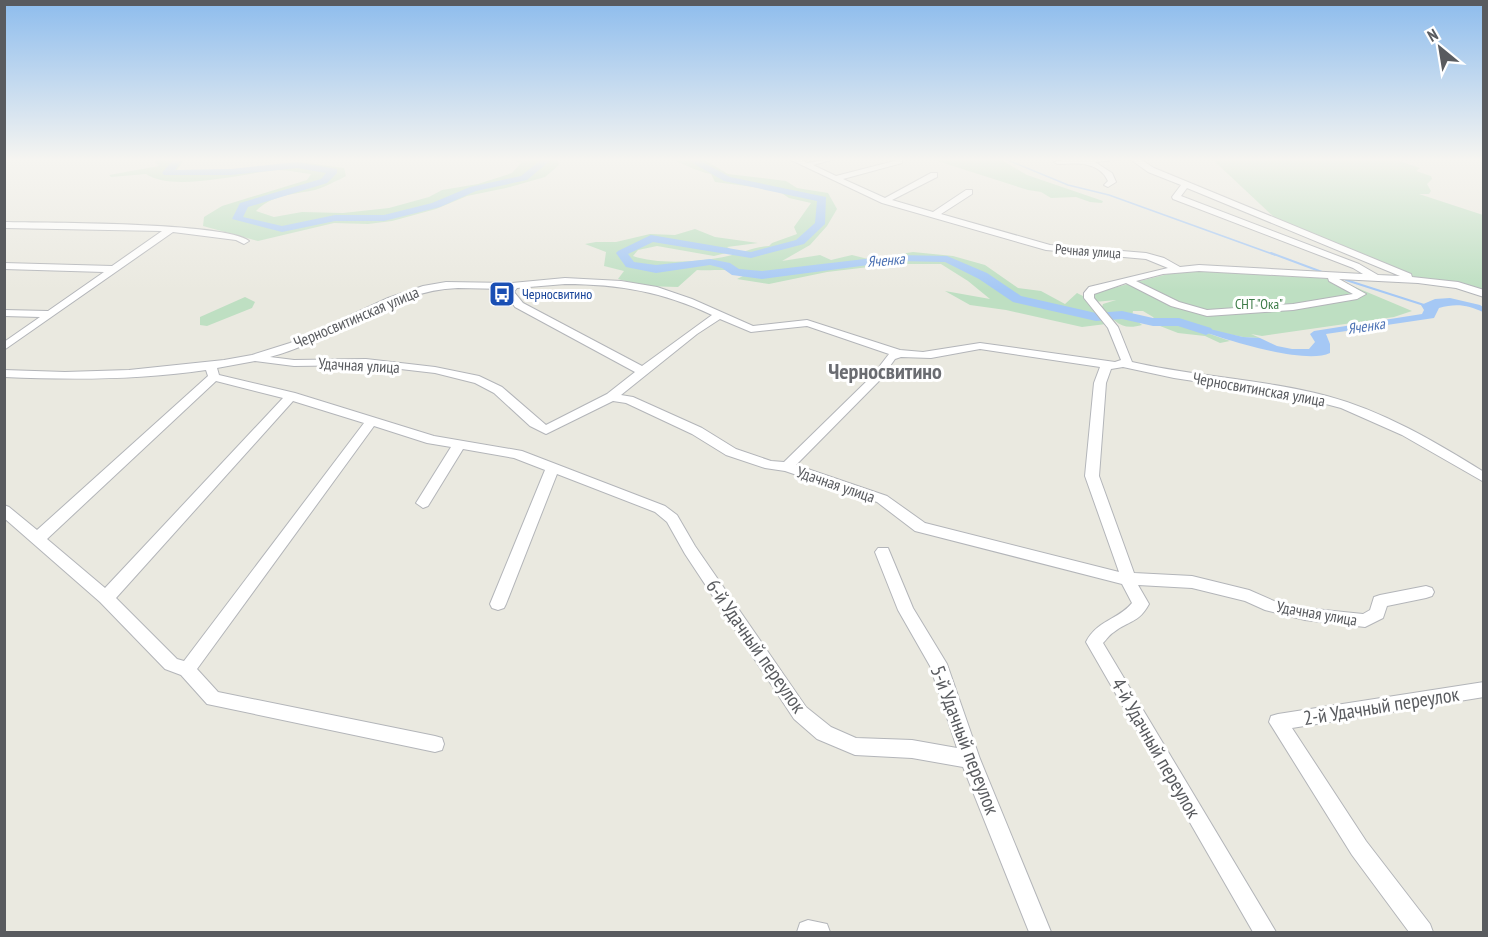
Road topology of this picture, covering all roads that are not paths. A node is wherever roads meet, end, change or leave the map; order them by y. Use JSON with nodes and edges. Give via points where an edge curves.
{"nodes":[{"id":1,"x":891,"y":203,"type":"edge"},
{"id":2,"x":953,"y":203,"type":"edge"},
{"id":3,"x":1191,"y":203,"type":"edge"},
{"id":4,"x":1233,"y":203,"type":"edge"},
{"id":5,"x":935,"y":215,"type":"junction"},
{"id":6,"x":4,"y":225,"type":"edge"},
{"id":7,"x":171,"y":229,"type":"junction"},
{"id":8,"x":244,"y":241,"type":"dead end"},
{"id":9,"x":4,"y":266,"type":"edge"},
{"id":10,"x":115,"y":269,"type":"junction"},
{"id":11,"x":1179,"y":270,"type":"junction"},
{"id":12,"x":1324,"y":275,"type":"junction"},
{"id":13,"x":1376,"y":278,"type":"junction"},
{"id":14,"x":1418,"y":280,"type":"junction"},
{"id":15,"x":1129,"y":281,"type":"junction"},
{"id":16,"x":514,"y":285,"type":"junction"},
{"id":17,"x":1484,"y":294,"type":"edge"},
{"id":18,"x":4,"y":313,"type":"edge"},
{"id":19,"x":50,"y":314,"type":"junction"},
{"id":20,"x":718,"y":315,"type":"junction"},
{"id":21,"x":4,"y":347,"type":"edge"},
{"id":22,"x":901,"y":353,"type":"junction"},
{"id":23,"x":254,"y":358,"type":"junction"},
{"id":24,"x":1124,"y":364,"type":"junction"},
{"id":25,"x":1106,"y":365,"type":"junction"},
{"id":26,"x":212,"y":371,"type":"junction"},
{"id":27,"x":644,"y":372,"type":"junction"},
{"id":28,"x":4,"y":373,"type":"edge"},
{"id":29,"x":291,"y":396,"type":"junction"},
{"id":30,"x":611,"y":397,"type":"junction"},
{"id":31,"x":371,"y":422,"type":"junction"},
{"id":32,"x":459,"y":445,"type":"junction"},
{"id":33,"x":787,"y":467,"type":"junction"},
{"id":34,"x":552,"y":469,"type":"junction"},
{"id":35,"x":1484,"y":478,"type":"edge"},
{"id":36,"x":423,"y":503,"type":"dead end"},
{"id":37,"x":4,"y":510,"type":"edge"},
{"id":38,"x":37,"y":539,"type":"junction"},
{"id":39,"x":883,"y":552,"type":"dead end"},
{"id":40,"x":1127,"y":579,"type":"junction"},
{"id":41,"x":1426,"y":592,"type":"dead end"},
{"id":42,"x":106,"y":598,"type":"junction"},
{"id":43,"x":498,"y":604,"type":"dead end"},
{"id":44,"x":187,"y":669,"type":"junction"},
{"id":45,"x":1484,"y":689,"type":"edge"},
{"id":46,"x":435,"y":744,"type":"dead end"},
{"id":47,"x":970,"y":759,"type":"junction"},
{"id":48,"x":1040,"y":933,"type":"edge"},
{"id":49,"x":1265,"y":933,"type":"edge"},
{"id":50,"x":1422,"y":933,"type":"edge"}],
"edges":[{"from":1,"to":5,"type":"street","name":"Речная улица"},
{"from":2,"to":5,"type":"street"},
{"from":3,"to":13,"type":"street","via":[[1347,262]]},
{"from":4,"to":14,"type":"street"},
{"from":5,"to":11,"type":"street","name":"Речная улица","via":[[1049,248],[1146,256]]},
{"from":6,"to":7,"type":"street"},
{"from":7,"to":8,"type":"street"},
{"from":7,"to":10,"type":"street"},
{"from":9,"to":10,"type":"street"},
{"from":10,"to":19,"type":"street"},
{"from":11,"to":12,"type":"street"},
{"from":11,"to":15,"type":"street"},
{"from":12,"to":13,"type":"street"},
{"from":12,"to":15,"type":"street","via":[[1361,294],[1293,306],[1207,313],[1175,304]]},
{"from":13,"to":14,"type":"street"},
{"from":14,"to":17,"type":"street","via":[[1458,285]]},
{"from":15,"to":24,"type":"street","via":[[1094,289],[1088,295],[1113,327],[1127,361]]},
{"from":16,"to":20,"type":"street","name":"Черносвитинская улица","via":[[571,281],[653,289]]},
{"from":16,"to":23,"type":"street","name":"Черносвитинская улица","via":[[426,287],[311,338]]},
{"from":16,"to":27,"type":"street","via":[[509,292],[519,305]]},
{"from":18,"to":19,"type":"street"},
{"from":19,"to":21,"type":"street"},
{"from":20,"to":22,"type":"street","name":"Черносвитинская улица","via":[[751,329],[807,323]]},
{"from":20,"to":27,"type":"street"},
{"from":22,"to":25,"type":"street","name":"Черносвитинская улица","via":[[929,355],[980,346]]},
{"from":22,"to":33,"type":"street","via":[[891,357],[876,378]]},
{"from":23,"to":26,"type":"street","name":"Черносвитинская улица"},
{"from":23,"to":30,"type":"street","name":"Удачная улица","via":[[294,363],[366,362],[479,380],[498,390],[546,430]]},
{"from":24,"to":25,"type":"street","name":"Черносвитинская улица"},
{"from":24,"to":35,"type":"street","name":"Черносвитинская улица","via":[[1302,394],[1362,411],[1413,435]]},
{"from":25,"to":40,"type":"street","via":[[1100,382],[1092,476]]},
{"from":26,"to":28,"type":"street","name":"Черносвитинская улица"},
{"from":26,"to":29,"type":"street"},
{"from":26,"to":38,"type":"street"},
{"from":27,"to":30,"type":"street"},
{"from":29,"to":31,"type":"street"},
{"from":29,"to":42,"type":"street"},
{"from":30,"to":33,"type":"street","name":"Удачная улица","via":[[650,409],[731,452]]},
{"from":31,"to":32,"type":"street"},
{"from":31,"to":44,"type":"street"},
{"from":32,"to":34,"type":"street","via":[[517,454]]},
{"from":32,"to":36,"type":"street"},
{"from":33,"to":40,"type":"street","name":"Удачная улица","via":[[882,499],[920,527],[1114,579]]},
{"from":34,"to":43,"type":"street"},
{"from":34,"to":47,"type":"street","name":"6-й Удачный переулок","via":[[660,509],[672,519],[800,713],[824,733],[855,746],[912,749]]},
{"from":37,"to":38,"type":"street"},
{"from":38,"to":42,"type":"street"},
{"from":39,"to":47,"type":"street","name":"5-й Удачный переулок","via":[[906,609],[938,664]]},
{"from":40,"to":41,"type":"street","name":"Удачная улица","via":[[1192,582],[1305,614],[1365,621],[1377,614],[1380,601]]},
{"from":40,"to":49,"type":"street","name":"4-й Удачный переулок","via":[[1141,604],[1131,616],[1108,627],[1094,642]]},
{"from":42,"to":44,"type":"street","via":[[171,664]]},
{"from":44,"to":46,"type":"street","via":[[213,699]]},
{"from":45,"to":50,"type":"street","name":"2-й Удачный переулок","via":[[1278,722],[1359,848]]},
{"from":47,"to":48,"type":"street","name":"5-й Удачный переулок"}]}
